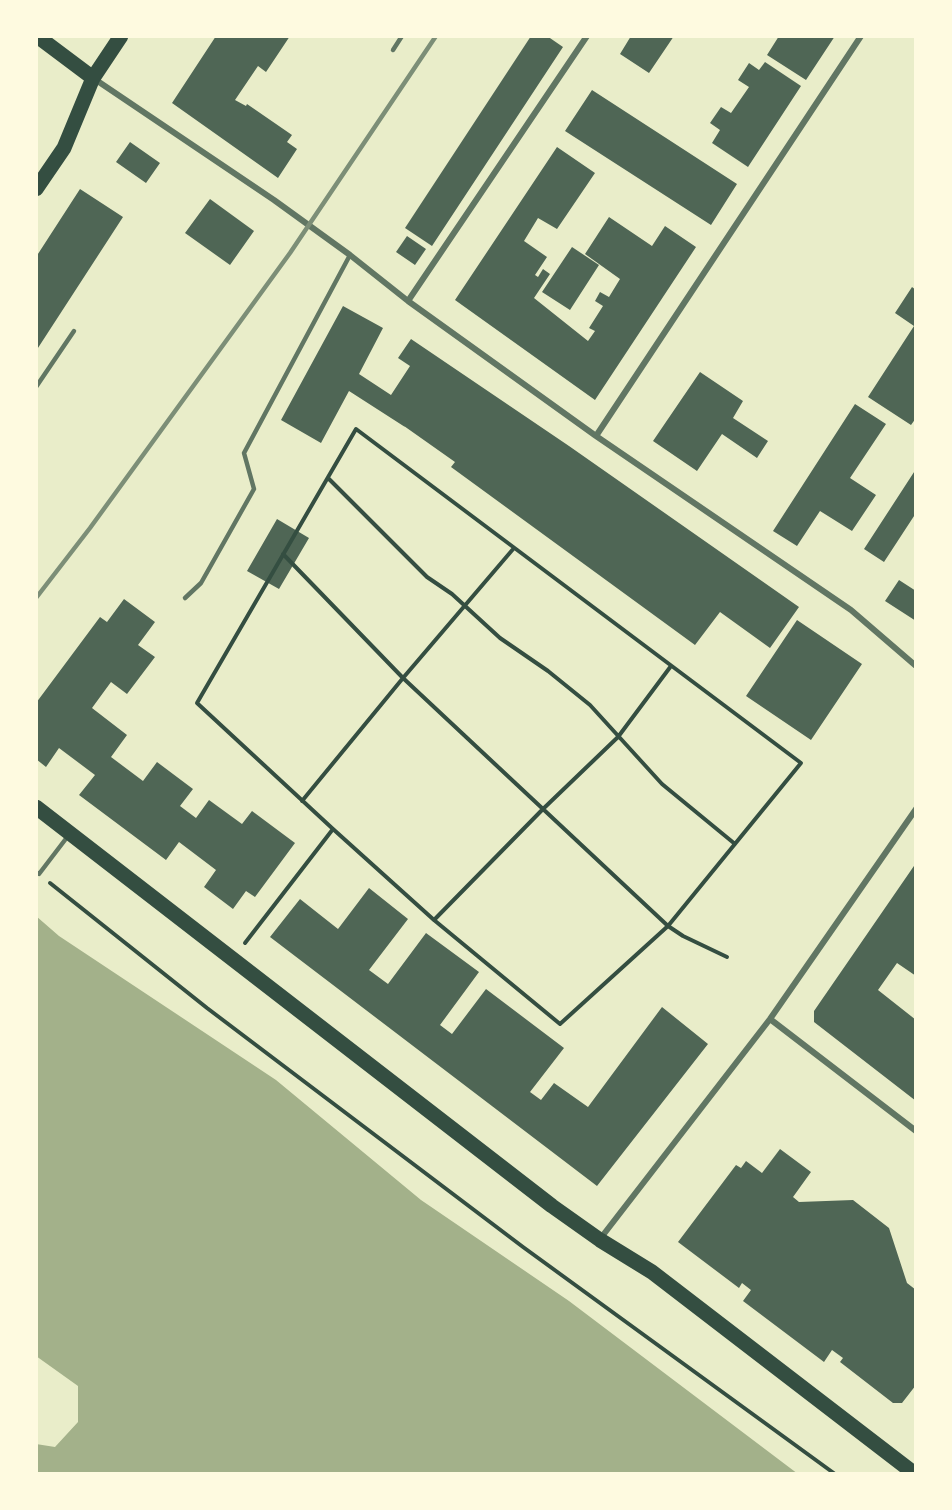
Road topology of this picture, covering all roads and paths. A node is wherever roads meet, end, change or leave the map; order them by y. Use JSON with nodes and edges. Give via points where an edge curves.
{"nodes":[{"id":1,"x":37,"y":36,"type":"edge"},
{"id":2,"x":121,"y":36,"type":"edge"},
{"id":3,"x":402,"y":36,"type":"edge"},
{"id":4,"x":587,"y":36,"type":"edge"},
{"id":5,"x":861,"y":36,"type":"edge"},
{"id":6,"x":393,"y":50,"type":"dead end"},
{"id":7,"x":93,"y":78,"type":"junction"},
{"id":8,"x":36,"y":189,"type":"edge"},
{"id":9,"x":350,"y":255,"type":"junction"},
{"id":10,"x":408,"y":301,"type":"junction"},
{"id":11,"x":74,"y":331,"type":"dead end"},
{"id":12,"x":36,"y":387,"type":"edge"},
{"id":13,"x":596,"y":436,"type":"junction"},
{"id":14,"x":328,"y":478,"type":"junction"},
{"id":15,"x":514,"y":548,"type":"junction"},
{"id":16,"x":283,"y":554,"type":"junction"},
{"id":17,"x":185,"y":598,"type":"dead end"},
{"id":18,"x":464,"y":607,"type":"junction"},
{"id":19,"x":671,"y":666,"type":"junction"},
{"id":20,"x":916,"y":666,"type":"edge"},
{"id":21,"x":403,"y":678,"type":"junction"},
{"id":22,"x":618,"y":736,"type":"junction"},
{"id":23,"x":302,"y":801,"type":"junction"},
{"id":24,"x":36,"y":807,"type":"edge"},
{"id":25,"x":543,"y":809,"type":"junction"},
{"id":26,"x":916,"y":809,"type":"edge"},
{"id":27,"x":333,"y":829,"type":"junction"},
{"id":28,"x":71,"y":833,"type":"junction"},
{"id":29,"x":735,"y":844,"type":"junction"},
{"id":30,"x":37,"y":873,"type":"edge"},
{"id":31,"x":435,"y":920,"type":"junction"},
{"id":32,"x":668,"y":926,"type":"junction"},
{"id":33,"x":727,"y":957,"type":"dead end"},
{"id":34,"x":233,"y":959,"type":"junction"},
{"id":35,"x":770,"y":1018,"type":"junction"},
{"id":36,"x":916,"y":1131,"type":"edge"},
{"id":37,"x":600,"y":1240,"type":"junction"},
{"id":38,"x":913,"y":1471,"type":"edge"},
{"id":39,"x":836,"y":1474,"type":"edge"}],
"edges":[{"from":1,"to":7,"type":"main road"},
{"from":2,"to":7,"type":"main road"},
{"from":3,"to":6,"type":"lane"},
{"from":4,"to":10,"type":"street"},
{"from":5,"to":13,"type":"street"},
{"from":7,"to":8,"type":"main road","via":[[64,148]]},
{"from":7,"to":9,"type":"street"},
{"from":9,"to":10,"type":"street"},
{"from":9,"to":17,"type":"lane","via":[[244,453],[254,489],[201,583]]},
{"from":10,"to":13,"type":"street"},
{"from":11,"to":12,"type":"lane"},
{"from":13,"to":20,"type":"street","via":[[851,610]]},
{"from":14,"to":15,"type":"path","via":[[356,429]]},
{"from":14,"to":16,"type":"path"},
{"from":14,"to":18,"type":"path","via":[[427,577]]},
{"from":15,"to":18,"type":"path"},
{"from":15,"to":19,"type":"path"},
{"from":16,"to":21,"type":"path"},
{"from":16,"to":23,"type":"path","via":[[197,703]]},
{"from":18,"to":21,"type":"path"},
{"from":18,"to":22,"type":"path","via":[[590,705]]},
{"from":19,"to":22,"type":"path"},
{"from":19,"to":29,"type":"path","via":[[801,763]]},
{"from":21,"to":23,"type":"path"},
{"from":21,"to":25,"type":"path"},
{"from":22,"to":25,"type":"path"},
{"from":22,"to":29,"type":"path","via":[[662,784]]},
{"from":23,"to":27,"type":"path"},
{"from":24,"to":28,"type":"main road"},
{"from":25,"to":31,"type":"path"},
{"from":25,"to":32,"type":"path"},
{"from":26,"to":35,"type":"street"},
{"from":27,"to":31,"type":"path"},
{"from":27,"to":34,"type":"path"},
{"from":28,"to":30,"type":"lane"},
{"from":28,"to":34,"type":"main road"},
{"from":29,"to":32,"type":"path"},
{"from":30,"to":39,"type":"path","via":[[207,1008],[523,1247]]},
{"from":31,"to":32,"type":"path","via":[[560,1024]]},
{"from":32,"to":33,"type":"path"},
{"from":34,"to":37,"type":"main road"},
{"from":35,"to":36,"type":"street"},
{"from":35,"to":37,"type":"street"},
{"from":37,"to":38,"type":"main road","via":[[651,1272]]}]}
